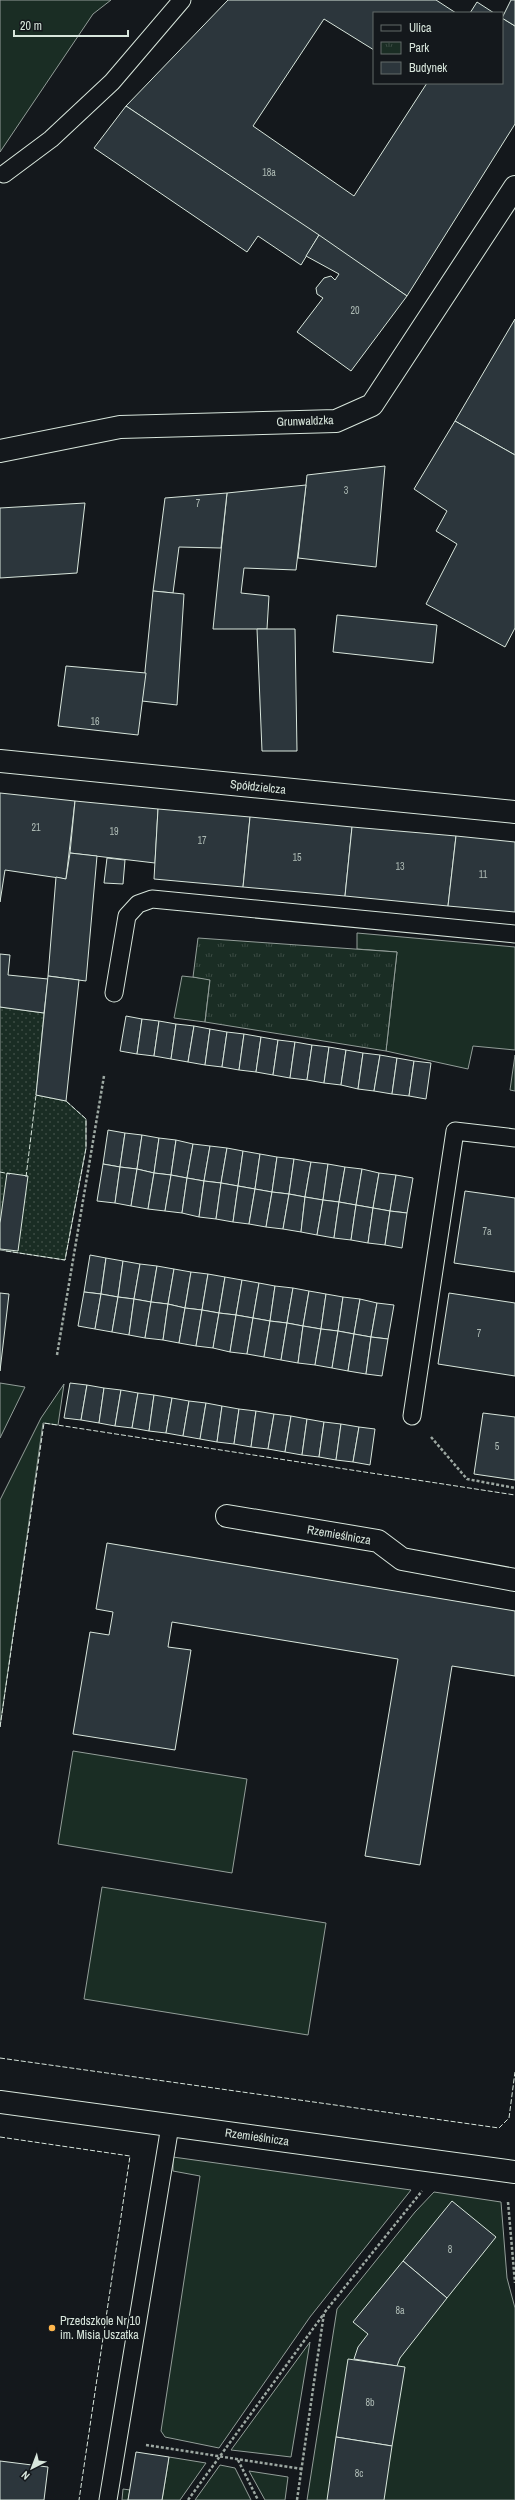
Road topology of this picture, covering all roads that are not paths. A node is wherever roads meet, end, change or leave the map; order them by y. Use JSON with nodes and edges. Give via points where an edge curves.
{"nodes":[{"id":1,"x":182,"y":0,"type":"edge"},
{"id":2,"x":4,"y":174,"type":"dead end"},
{"id":3,"x":515,"y":187,"type":"edge"},
{"id":4,"x":0,"y":451,"type":"edge"},
{"id":5,"x":0,"y":762,"type":"edge"},
{"id":6,"x":515,"y":812,"type":"edge"},
{"id":7,"x":515,"y":934,"type":"edge"},
{"id":8,"x":114,"y":993,"type":"dead end"},
{"id":9,"x":515,"y":1138,"type":"edge"},
{"id":10,"x":412,"y":1416,"type":"road end"},
{"id":11,"x":228,"y":1516,"type":"dead end"},
{"id":12,"x":515,"y":1580,"type":"edge"},
{"id":13,"x":0,"y":2102,"type":"edge"},
{"id":14,"x":170,"y":2126,"type":"junction"},
{"id":15,"x":515,"y":2172,"type":"edge"},
{"id":16,"x":108,"y":2500,"type":"edge"}],
"edges":[{"from":1,"to":2,"type":"lane","via":[[112,82],[51,139]]},
{"from":3,"to":4,"type":"street","name":"Grunwaldzka","via":[[372,405],[336,421],[120,427]]},
{"from":5,"to":6,"type":"street","name":"Spółdzielcza"},
{"from":7,"to":8,"type":"lane","via":[[152,899],[138,904],[127,916]]},
{"from":9,"to":10,"type":"lane","via":[[455,1131]]},
{"from":11,"to":12,"type":"street","name":"Rzemieślnicza","via":[[378,1541],[402,1559]]},
{"from":13,"to":14,"type":"street","name":"Rzemieślnicza"},
{"from":14,"to":15,"type":"street","name":"Rzemieślnicza"},
{"from":14,"to":16,"type":"lane"}]}
